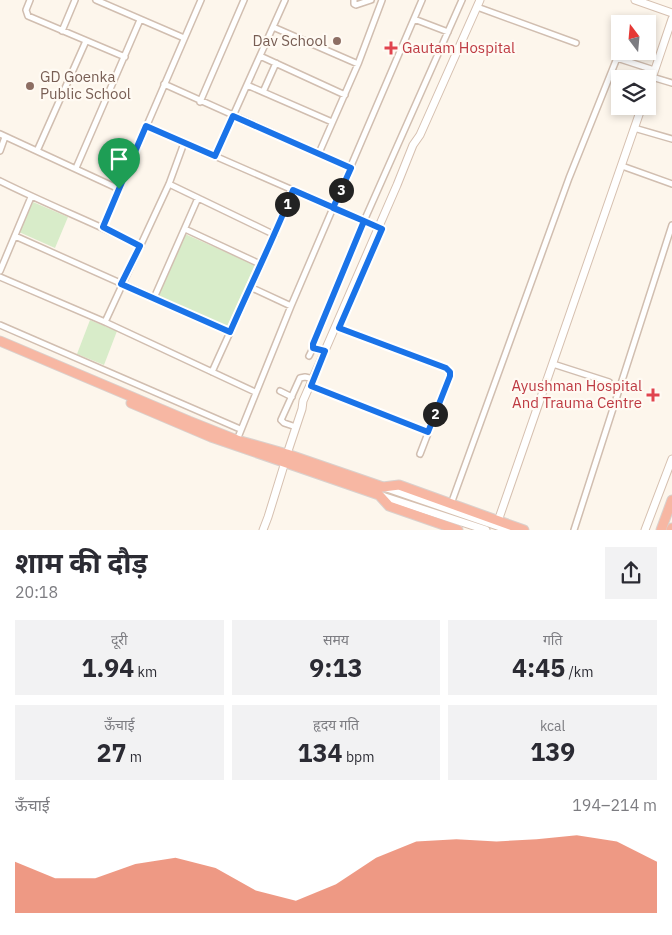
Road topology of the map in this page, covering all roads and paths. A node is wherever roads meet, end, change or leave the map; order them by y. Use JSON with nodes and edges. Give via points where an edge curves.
{"nodes":[{"id":1,"x":30,"y":0,"type":"edge"},
{"id":2,"x":75,"y":0,"type":"edge"},
{"id":3,"x":96,"y":0,"type":"edge"},
{"id":4,"x":200,"y":0,"type":"edge"},
{"id":5,"x":244,"y":0,"type":"edge"},
{"id":6,"x":285,"y":0,"type":"edge"},
{"id":7,"x":354,"y":0,"type":"edge"},
{"id":8,"x":371,"y":0,"type":"edge"},
{"id":9,"x":382,"y":0,"type":"edge"},
{"id":10,"x":422,"y":0,"type":"edge"},
{"id":11,"x":462,"y":0,"type":"edge"},
{"id":12,"x":635,"y":0,"type":"edge"},
{"id":13,"x":478,"y":4,"type":"edge"},
{"id":14,"x":672,"y":13,"type":"edge"},
{"id":15,"x":414,"y":19,"type":"junction"},
{"id":16,"x":672,"y":19,"type":"edge"},
{"id":17,"x":140,"y":20,"type":"junction"},
{"id":18,"x":273,"y":27,"type":"junction"},
{"id":19,"x":62,"y":31,"type":"junction"},
{"id":20,"x":448,"y":32,"type":"junction"},
{"id":21,"x":184,"y":38,"type":"junction"},
{"id":22,"x":86,"y":41,"type":"junction"},
{"id":23,"x":576,"y":43,"type":"dead end"},
{"id":24,"x":260,"y":56,"type":"junction"},
{"id":25,"x":125,"y":57,"type":"junction"},
{"id":26,"x":276,"y":63,"type":"junction"},
{"id":27,"x":358,"y":64,"type":"junction"},
{"id":28,"x":612,"y":70,"type":"edge"},
{"id":29,"x":644,"y":70,"type":"edge"},
{"id":30,"x":654,"y":70,"type":"edge"},
{"id":31,"x":611,"y":73,"type":"edge"},
{"id":32,"x":656,"y":75,"type":"edge"},
{"id":33,"x":672,"y":83,"type":"edge"},
{"id":34,"x":164,"y":84,"type":"junction"},
{"id":35,"x":247,"y":85,"type":"junction"},
{"id":36,"x":263,"y":92,"type":"junction"},
{"id":37,"x":345,"y":95,"type":"junction"},
{"id":38,"x":200,"y":102,"type":"junction"},
{"id":39,"x":639,"y":115,"type":"edge"},
{"id":40,"x":233,"y":116,"type":"junction"},
{"id":41,"x":332,"y":122,"type":"junction"},
{"id":42,"x":146,"y":126,"type":"junction"},
{"id":43,"x":634,"y":128,"type":"junction"},
{"id":44,"x":3,"y":135,"type":"edge"},
{"id":45,"x":672,"y":139,"type":"edge"},
{"id":46,"x":184,"y":143,"type":"junction"},
{"id":47,"x":0,"y":151,"type":"edge"},
{"id":48,"x":37,"y":151,"type":"junction"},
{"id":49,"x":318,"y":153,"type":"junction"},
{"id":50,"x":215,"y":156,"type":"junction"},
{"id":51,"x":622,"y":166,"type":"junction"},
{"id":52,"x":76,"y":168,"type":"junction"},
{"id":53,"x":351,"y":168,"type":"junction"},
{"id":54,"x":0,"y":182,"type":"edge"},
{"id":55,"x":169,"y":184,"type":"junction"},
{"id":56,"x":672,"y":184,"type":"edge"},
{"id":57,"x":119,"y":189,"type":"junction"},
{"id":58,"x":293,"y":190,"type":"junction"},
{"id":59,"x":31,"y":197,"type":"junction"},
{"id":60,"x":198,"y":198,"type":"junction"},
{"id":61,"x":333,"y":208,"type":"junction"},
{"id":62,"x":364,"y":221,"type":"junction"},
{"id":63,"x":672,"y":225,"type":"edge"},
{"id":64,"x":103,"y":227,"type":"junction"},
{"id":65,"x":380,"y":228,"type":"junction"},
{"id":66,"x":185,"y":229,"type":"junction"},
{"id":67,"x":275,"y":235,"type":"junction"},
{"id":68,"x":15,"y":236,"type":"junction"},
{"id":69,"x":140,"y":246,"type":"junction"},
{"id":70,"x":260,"y":264,"type":"junction"},
{"id":71,"x":0,"y":271,"type":"edge"},
{"id":72,"x":0,"y":277,"type":"edge"},
{"id":73,"x":121,"y":284,"type":"junction"},
{"id":74,"x":250,"y":287,"type":"junction"},
{"id":75,"x":154,"y":298,"type":"junction"},
{"id":76,"x":291,"y":306,"type":"junction"},
{"id":77,"x":105,"y":322,"type":"junction"},
{"id":78,"x":0,"y":325,"type":"edge"},
{"id":79,"x":337,"y":327,"type":"junction"},
{"id":80,"x":230,"y":332,"type":"junction"},
{"id":81,"x":0,"y":341,"type":"edge"},
{"id":82,"x":0,"y":347,"type":"edge"},
{"id":83,"x":313,"y":348,"type":"junction"},
{"id":84,"x":325,"y":351,"type":"junction"},
{"id":85,"x":309,"y":356,"type":"dead end"},
{"id":86,"x":553,"y":364,"type":"junction"},
{"id":87,"x":212,"y":372,"type":"junction"},
{"id":88,"x":314,"y":378,"type":"junction"},
{"id":89,"x":610,"y":382,"type":"dead end"},
{"id":90,"x":313,"y":387,"type":"junction"},
{"id":91,"x":256,"y":392,"type":"junction"},
{"id":92,"x":280,"y":392,"type":"dead end"},
{"id":93,"x":292,"y":396,"type":"junction"},
{"id":94,"x":296,"y":427,"type":"junction"},
{"id":95,"x":240,"y":429,"type":"junction"},
{"id":96,"x":206,"y":431,"type":"junction"},
{"id":97,"x":428,"y":432,"type":"junction"},
{"id":98,"x":237,"y":440,"type":"junction"},
{"id":99,"x":420,"y":454,"type":"dead end"},
{"id":100,"x":286,"y":458,"type":"junction"},
{"id":101,"x":672,"y":459,"type":"edge"},
{"id":102,"x":381,"y":491,"type":"junction"},
{"id":103,"x":672,"y":500,"type":"edge"},
{"id":104,"x":451,"y":504,"type":"junction"},
{"id":105,"x":655,"y":504,"type":"junction"},
{"id":106,"x":498,"y":521,"type":"junction"},
{"id":107,"x":263,"y":530,"type":"edge"},
{"id":108,"x":458,"y":530,"type":"edge"},
{"id":109,"x":486,"y":530,"type":"edge"},
{"id":110,"x":509,"y":530,"type":"edge"},
{"id":111,"x":524,"y":530,"type":"edge"},
{"id":112,"x":575,"y":530,"type":"edge"},
{"id":113,"x":640,"y":530,"type":"edge"},
{"id":114,"x":645,"y":530,"type":"edge"},
{"id":115,"x":661,"y":530,"type":"edge"}],
"edges":[{"from":1,"to":19,"type":"street","via":[[26,10],[28,16]]},
{"from":2,"to":19,"type":"street"},
{"from":3,"to":17,"type":"street"},
{"from":4,"to":21,"type":"street"},
{"from":5,"to":38,"type":"street"},
{"from":6,"to":18,"type":"street"},
{"from":7,"to":8,"type":"street","via":[[356,5]]},
{"from":9,"to":27,"type":"street"},
{"from":10,"to":15,"type":"street"},
{"from":11,"to":20,"type":"street"},
{"from":12,"to":14,"type":"street"},
{"from":13,"to":23,"type":"street"},
{"from":13,"to":65,"type":"street","via":[[420,135],[413,144]]},
{"from":15,"to":20,"type":"street"},
{"from":15,"to":53,"type":"street"},
{"from":16,"to":30,"type":"street"},
{"from":17,"to":21,"type":"street"},
{"from":17,"to":25,"type":"street"},
{"from":18,"to":24,"type":"street"},
{"from":18,"to":27,"type":"street"},
{"from":19,"to":22,"type":"street"},
{"from":20,"to":62,"type":"street"},
{"from":21,"to":34,"type":"street"},
{"from":22,"to":25,"type":"street"},
{"from":22,"to":48,"type":"street"},
{"from":24,"to":26,"type":"street"},
{"from":24,"to":35,"type":"street"},
{"from":25,"to":52,"type":"street"},
{"from":26,"to":36,"type":"street"},
{"from":26,"to":37,"type":"street"},
{"from":27,"to":37,"type":"street"},
{"from":28,"to":29,"type":"street","via":[[617,58]]},
{"from":31,"to":104,"type":"street","via":[[569,178]]},
{"from":32,"to":33,"type":"street"},
{"from":34,"to":38,"type":"street"},
{"from":34,"to":42,"type":"street"},
{"from":35,"to":36,"type":"street"},
{"from":35,"to":40,"type":"street"},
{"from":36,"to":41,"type":"street"},
{"from":37,"to":41,"type":"street"},
{"from":38,"to":40,"type":"street"},
{"from":39,"to":43,"type":"street"},
{"from":40,"to":49,"type":"street"},
{"from":40,"to":50,"type":"street"},
{"from":41,"to":49,"type":"street"},
{"from":42,"to":46,"type":"street"},
{"from":42,"to":57,"type":"street"},
{"from":43,"to":45,"type":"street"},
{"from":43,"to":51,"type":"street"},
{"from":44,"to":47,"type":"street"},
{"from":44,"to":48,"type":"street"},
{"from":46,"to":50,"type":"street"},
{"from":46,"to":55,"type":"street"},
{"from":48,"to":52,"type":"street"},
{"from":49,"to":53,"type":"street"},
{"from":50,"to":58,"type":"street"},
{"from":51,"to":56,"type":"street"},
{"from":51,"to":86,"type":"street"},
{"from":52,"to":57,"type":"street"},
{"from":53,"to":61,"type":"street"},
{"from":54,"to":59,"type":"street"},
{"from":55,"to":60,"type":"street"},
{"from":55,"to":69,"type":"street"},
{"from":57,"to":64,"type":"street"},
{"from":58,"to":61,"type":"street"},
{"from":58,"to":67,"type":"street"},
{"from":59,"to":64,"type":"street"},
{"from":59,"to":68,"type":"street"},
{"from":60,"to":66,"type":"street"},
{"from":60,"to":67,"type":"street"},
{"from":61,"to":62,"type":"street"},
{"from":61,"to":76,"type":"street"},
{"from":62,"to":65,"type":"street"},
{"from":62,"to":83,"type":"street"},
{"from":63,"to":112,"type":"street"},
{"from":64,"to":69,"type":"street"},
{"from":65,"to":79,"type":"street"},
{"from":66,"to":70,"type":"street"},
{"from":66,"to":75,"type":"street"},
{"from":67,"to":70,"type":"street"},
{"from":68,"to":71,"type":"street"},
{"from":68,"to":73,"type":"street"},
{"from":69,"to":73,"type":"street"},
{"from":70,"to":74,"type":"street"},
{"from":72,"to":77,"type":"street"},
{"from":73,"to":75,"type":"street"},
{"from":73,"to":77,"type":"street"},
{"from":74,"to":76,"type":"street"},
{"from":74,"to":80,"type":"street"},
{"from":75,"to":80,"type":"street"},
{"from":76,"to":91,"type":"street"},
{"from":77,"to":87,"type":"street"},
{"from":78,"to":95,"type":"street"},
{"from":79,"to":84,"type":"street"},
{"from":79,"to":90,"type":"street"},
{"from":79,"to":97,"type":"street","via":[[450,372]]},
{"from":80,"to":87,"type":"street"},
{"from":81,"to":96,"type":"highway"},
{"from":82,"to":96,"type":"highway"},
{"from":83,"to":84,"type":"street"},
{"from":83,"to":85,"type":"street"},
{"from":84,"to":88,"type":"street"},
{"from":86,"to":89,"type":"street"},
{"from":86,"to":106,"type":"street"},
{"from":87,"to":91,"type":"street"},
{"from":88,"to":90,"type":"street"},
{"from":88,"to":93,"type":"street","via":[[300,378]]},
{"from":90,"to":94,"type":"street","via":[[303,401]]},
{"from":90,"to":97,"type":"street"},
{"from":91,"to":95,"type":"street"},
{"from":92,"to":93,"type":"street"},
{"from":93,"to":94,"type":"street","via":[[281,420]]},
{"from":94,"to":100,"type":"street"},
{"from":95,"to":98,"type":"street"},
{"from":96,"to":98,"type":"highway"},
{"from":96,"to":100,"type":"highway"},
{"from":97,"to":99,"type":"street"},
{"from":98,"to":100,"type":"highway"},
{"from":100,"to":102,"type":"highway"},
{"from":100,"to":107,"type":"street"},
{"from":101,"to":105,"type":"street"},
{"from":102,"to":104,"type":"highway","via":[[399,485]]},
{"from":102,"to":108,"type":"highway","via":[[389,506]]},
{"from":102,"to":109,"type":"street"},
{"from":102,"to":110,"type":"street"},
{"from":103,"to":115,"type":"highway"},
{"from":104,"to":106,"type":"highway"},
{"from":105,"to":113,"type":"street","via":[[648,511]]},
{"from":105,"to":114,"type":"street"},
{"from":106,"to":111,"type":"highway"}]}
